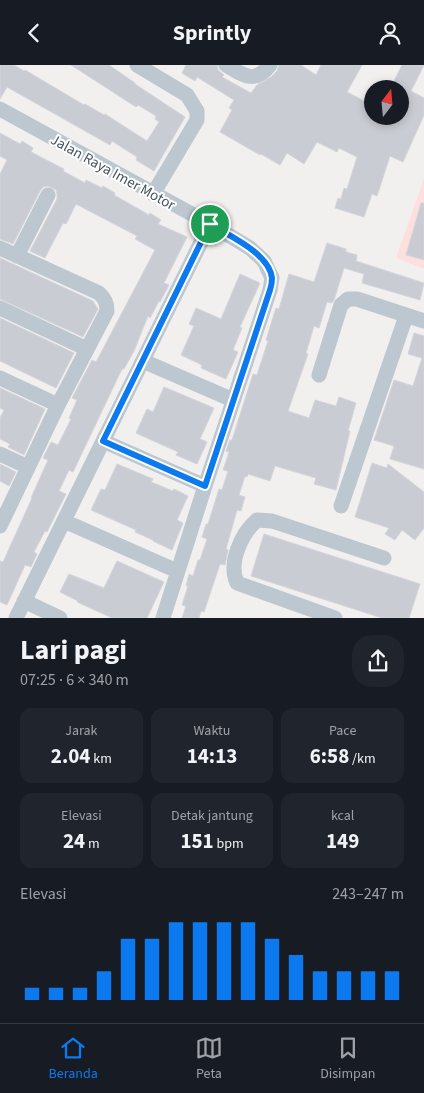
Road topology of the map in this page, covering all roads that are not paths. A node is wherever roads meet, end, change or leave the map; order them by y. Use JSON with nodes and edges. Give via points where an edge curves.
{"nodes":[{"id":1,"x":137,"y":65,"type":"edge"},
{"id":2,"x":226,"y":65,"type":"edge"},
{"id":3,"x":270,"y":65,"type":"edge"},
{"id":4,"x":0,"y":109,"type":"edge"},
{"id":5,"x":153,"y":194,"type":"junction"},
{"id":6,"x":48,"y":195,"type":"dead end"},
{"id":7,"x":210,"y":224,"type":"junction"},
{"id":8,"x":0,"y":247,"type":"edge"},
{"id":9,"x":17,"y":256,"type":"junction"},
{"id":10,"x":0,"y":308,"type":"edge"},
{"id":11,"x":406,"y":316,"type":"junction"},
{"id":12,"x":424,"y":321,"type":"edge"},
{"id":13,"x":87,"y":349,"type":"junction"},
{"id":14,"x":143,"y":361,"type":"junction"},
{"id":15,"x":319,"y":375,"type":"dead end"},
{"id":16,"x":0,"y":378,"type":"edge"},
{"id":17,"x":233,"y":400,"type":"junction"},
{"id":18,"x":58,"y":405,"type":"junction"},
{"id":19,"x":103,"y":441,"type":"junction"},
{"id":20,"x":0,"y":453,"type":"edge"},
{"id":21,"x":28,"y":467,"type":"junction"},
{"id":22,"x":205,"y":486,"type":"junction"},
{"id":23,"x":341,"y":506,"type":"dead end"},
{"id":24,"x":64,"y":521,"type":"junction"},
{"id":25,"x":1,"y":522,"type":"edge"},
{"id":26,"x":384,"y":558,"type":"dead end"},
{"id":27,"x":177,"y":571,"type":"junction"},
{"id":28,"x":24,"y":601,"type":"junction"},
{"id":29,"x":16,"y":618,"type":"edge"},
{"id":30,"x":60,"y":618,"type":"edge"},
{"id":31,"x":163,"y":618,"type":"edge"},
{"id":32,"x":335,"y":618,"type":"edge"}],
"edges":[{"from":1,"to":5,"type":"street","via":[[186,95],[197,111],[197,120]]},
{"from":2,"to":3,"type":"street","via":[[255,77],[263,75]]},
{"from":4,"to":5,"type":"street","name":"Jalan Raya Imer Motor"},
{"from":5,"to":7,"type":"street","name":"Jalan Raya Imer Motor"},
{"from":6,"to":9,"type":"street"},
{"from":7,"to":14,"type":"street"},
{"from":7,"to":17,"type":"street","name":"Jalan Raya Imer Motor","via":[[250,248],[264,261],[272,278]]},
{"from":8,"to":9,"type":"street"},
{"from":9,"to":13,"type":"street","via":[[105,298],[107,311]]},
{"from":10,"to":13,"type":"street"},
{"from":11,"to":12,"type":"street"},
{"from":11,"to":15,"type":"street","via":[[357,299],[348,299],[341,305]]},
{"from":11,"to":23,"type":"street"},
{"from":13,"to":18,"type":"street"},
{"from":14,"to":17,"type":"street"},
{"from":14,"to":19,"type":"street"},
{"from":16,"to":18,"type":"street"},
{"from":17,"to":22,"type":"street"},
{"from":18,"to":21,"type":"street"},
{"from":19,"to":22,"type":"street"},
{"from":19,"to":24,"type":"street"},
{"from":20,"to":21,"type":"street"},
{"from":21,"to":25,"type":"street"},
{"from":22,"to":27,"type":"street"},
{"from":24,"to":27,"type":"street"},
{"from":24,"to":28,"type":"street"},
{"from":26,"to":32,"type":"street","via":[[272,521],[257,520],[250,526],[235,555],[233,573],[237,583]]},
{"from":27,"to":31,"type":"street"},
{"from":28,"to":29,"type":"street"},
{"from":28,"to":30,"type":"street"}]}
